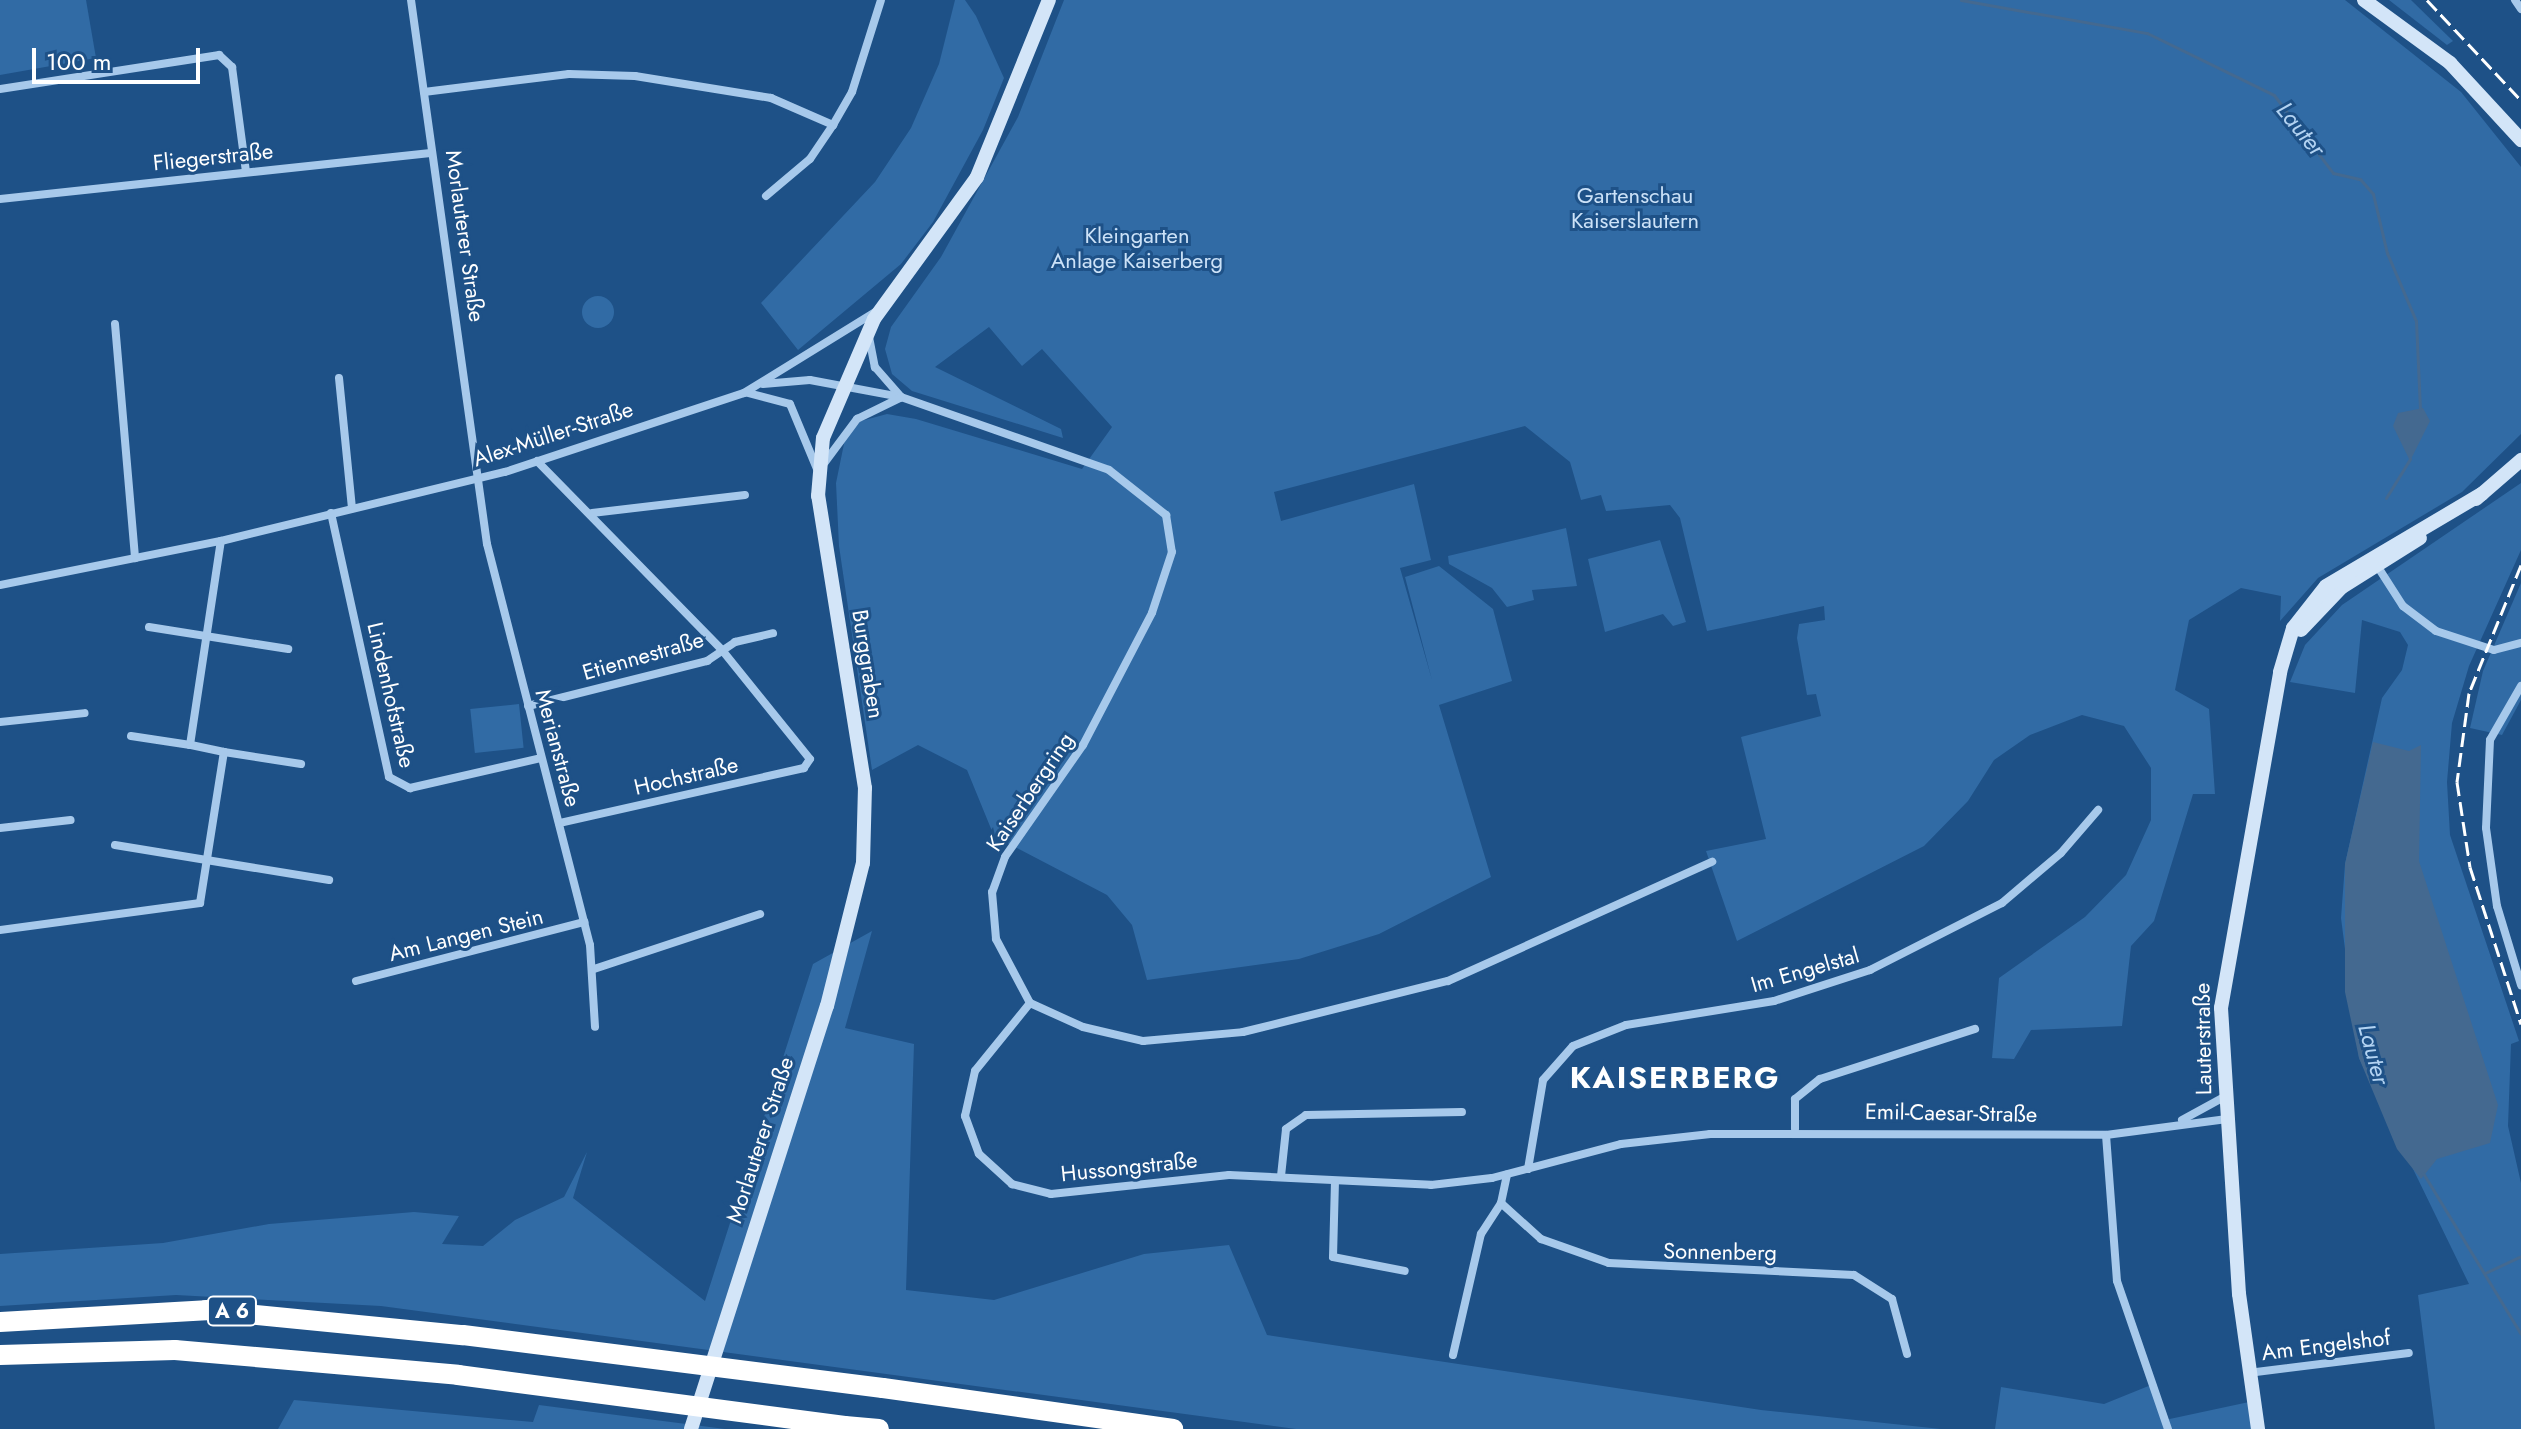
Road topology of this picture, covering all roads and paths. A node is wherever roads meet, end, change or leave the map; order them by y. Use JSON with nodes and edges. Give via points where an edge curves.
{"nodes":[{"id":1,"x":411,"y":0,"type":"edge"},
{"id":2,"x":881,"y":0,"type":"edge"},
{"id":3,"x":1049,"y":0,"type":"edge"},
{"id":4,"x":2364,"y":0,"type":"edge"},
{"id":5,"x":2515,"y":0,"type":"edge"},
{"id":6,"x":2521,"y":9,"type":"edge"},
{"id":7,"x":0,"y":89,"type":"edge"},
{"id":8,"x":424,"y":92,"type":"junction"},
{"id":9,"x":833,"y":125,"type":"junction"},
{"id":10,"x":2521,"y":140,"type":"edge"},
{"id":11,"x":431,"y":153,"type":"junction"},
{"id":12,"x":246,"y":172,"type":"junction"},
{"id":13,"x":766,"y":196,"type":"dead end"},
{"id":14,"x":0,"y":199,"type":"edge"},
{"id":15,"x":886,"y":306,"type":"junction"},
{"id":16,"x":115,"y":324,"type":"dead end"},
{"id":17,"x":869,"y":329,"type":"junction"},
{"id":18,"x":339,"y":378,"type":"dead end"},
{"id":19,"x":763,"y":384,"type":"junction"},
{"id":20,"x":840,"y":384,"type":"junction"},
{"id":21,"x":744,"y":393,"type":"junction"},
{"id":22,"x":901,"y":397,"type":"junction"},
{"id":23,"x":2521,"y":460,"type":"edge"},
{"id":24,"x":537,"y":461,"type":"junction"},
{"id":25,"x":819,"y":473,"type":"junction"},
{"id":26,"x":478,"y":478,"type":"junction"},
{"id":27,"x":2483,"y":493,"type":"junction"},
{"id":28,"x":745,"y":495,"type":"dead end"},
{"id":29,"x":352,"y":508,"type":"junction"},
{"id":30,"x":331,"y":513,"type":"junction"},
{"id":31,"x":592,"y":513,"type":"junction"},
{"id":32,"x":221,"y":541,"type":"junction"},
{"id":33,"x":135,"y":558,"type":"junction"},
{"id":34,"x":2357,"y":563,"type":"junction"},
{"id":35,"x":2376,"y":564,"type":"junction"},
{"id":36,"x":0,"y":585,"type":"edge"},
{"id":37,"x":149,"y":627,"type":"dead end"},
{"id":38,"x":773,"y":633,"type":"dead end"},
{"id":39,"x":207,"y":637,"type":"junction"},
{"id":40,"x":2521,"y":643,"type":"edge"},
{"id":41,"x":288,"y":649,"type":"dead end"},
{"id":42,"x":722,"y":650,"type":"junction"},
{"id":43,"x":2285,"y":653,"type":"junction"},
{"id":44,"x":2521,"y":686,"type":"edge"},
{"id":45,"x":528,"y":706,"type":"junction"},
{"id":46,"x":85,"y":713,"type":"dead end"},
{"id":47,"x":0,"y":722,"type":"edge"},
{"id":48,"x":131,"y":736,"type":"dead end"},
{"id":49,"x":190,"y":745,"type":"junction"},
{"id":50,"x":224,"y":752,"type":"junction"},
{"id":51,"x":541,"y":758,"type":"junction"},
{"id":52,"x":301,"y":764,"type":"dead end"},
{"id":53,"x":2098,"y":810,"type":"dead end"},
{"id":54,"x":71,"y":820,"type":"dead end"},
{"id":55,"x":559,"y":823,"type":"junction"},
{"id":56,"x":0,"y":828,"type":"edge"},
{"id":57,"x":115,"y":845,"type":"dead end"},
{"id":58,"x":207,"y":860,"type":"junction"},
{"id":59,"x":1712,"y":862,"type":"dead end"},
{"id":60,"x":863,"y":863,"type":"joint"},
{"id":61,"x":329,"y":880,"type":"dead end"},
{"id":62,"x":760,"y":914,"type":"dead end"},
{"id":63,"x":584,"y":922,"type":"junction"},
{"id":64,"x":0,"y":930,"type":"edge"},
{"id":65,"x":594,"y":969,"type":"junction"},
{"id":66,"x":356,"y":981,"type":"dead end"},
{"id":67,"x":2521,"y":985,"type":"edge"},
{"id":68,"x":1030,"y":1003,"type":"junction"},
{"id":69,"x":595,"y":1027,"type":"dead end"},
{"id":70,"x":1975,"y":1029,"type":"dead end"},
{"id":71,"x":2226,"y":1096,"type":"junction"},
{"id":72,"x":1462,"y":1112,"type":"dead end"},
{"id":73,"x":2227,"y":1119,"type":"junction"},
{"id":74,"x":2178,"y":1123,"type":"junction"},
{"id":75,"x":1795,"y":1129,"type":"junction"},
{"id":76,"x":2106,"y":1135,"type":"junction"},
{"id":77,"x":1528,"y":1169,"type":"junction"},
{"id":78,"x":1507,"y":1175,"type":"junction"},
{"id":79,"x":1281,"y":1176,"type":"junction"},
{"id":80,"x":1335,"y":1181,"type":"junction"},
{"id":81,"x":1470,"y":1182,"type":"joint"},
{"id":82,"x":1501,"y":1203,"type":"junction"},
{"id":83,"x":1405,"y":1271,"type":"dead end"},
{"id":84,"x":0,"y":1322,"type":"edge"},
{"id":85,"x":2409,"y":1353,"type":"dead end"},
{"id":86,"x":1907,"y":1354,"type":"dead end"},
{"id":87,"x":0,"y":1355,"type":"edge"},
{"id":88,"x":1453,"y":1355,"type":"dead end"},
{"id":89,"x":2248,"y":1373,"type":"junction"},
{"id":90,"x":691,"y":1429,"type":"edge"},
{"id":91,"x":879,"y":1429,"type":"edge"},
{"id":92,"x":1173,"y":1429,"type":"edge"},
{"id":93,"x":2168,"y":1429,"type":"edge"},
{"id":94,"x":2258,"y":1429,"type":"edge"}],
"edges":[{"from":1,"to":8,"type":"street","name":"Morlauterer Straße"},
{"from":2,"to":9,"type":"street","via":[[852,92]]},
{"from":3,"to":15,"type":"main road","name":"Burggraben","via":[[977,177]]},
{"from":4,"to":10,"type":"main road","via":[[2443,58]]},
{"from":5,"to":6,"type":"street"},
{"from":7,"to":12,"type":"street","via":[[219,55],[232,67]]},
{"from":8,"to":9,"type":"street","via":[[569,74],[635,76],[758,95]]},
{"from":8,"to":11,"type":"street","name":"Morlauterer Straße"},
{"from":9,"to":13,"type":"street","via":[[810,159]]},
{"from":11,"to":12,"type":"street","name":"Fliegerstraße"},
{"from":11,"to":26,"type":"street","name":"Morlauterer Straße"},
{"from":12,"to":14,"type":"street","name":"Fliegerstraße"},
{"from":15,"to":17,"type":"main road","name":"Burggraben"},
{"from":15,"to":19,"type":"street","name":"Alex-Müller-Straße"},
{"from":16,"to":33,"type":"street"},
{"from":17,"to":20,"type":"main road","name":"Burggraben"},
{"from":17,"to":22,"type":"street","via":[[875,367]]},
{"from":18,"to":29,"type":"street"},
{"from":19,"to":20,"type":"street","name":"Alex-Müller-Straße"},
{"from":19,"to":21,"type":"street","name":"Alex-Müller-Straße"},
{"from":20,"to":22,"type":"street","name":"Kaiserbergring"},
{"from":20,"to":25,"type":"main road","name":"Burggraben"},
{"from":21,"to":24,"type":"street","name":"Alex-Müller-Straße"},
{"from":21,"to":25,"type":"street","name":"Burggraben","via":[[790,404]]},
{"from":22,"to":25,"type":"street","via":[[857,419]]},
{"from":22,"to":68,"type":"street","name":"Kaiserbergring","via":[[1109,470],[1153,498],[1170,533],[1163,589],[1127,665],[1083,745],[1005,857],[992,892],[996,939]]},
{"from":23,"to":27,"type":"main road","name":"Lauterstraße"},
{"from":24,"to":26,"type":"street","name":"Alex-Müller-Straße"},
{"from":24,"to":31,"type":"street"},
{"from":25,"to":60,"type":"main road","name":"Burggraben","via":[[865,788]]},
{"from":26,"to":29,"type":"street","name":"Alex-Müller-Straße"},
{"from":26,"to":45,"type":"street","name":"Merianstraße"},
{"from":27,"to":34,"type":"main road","name":"Lauterstraße"},
{"from":27,"to":35,"type":"main road","name":"Lauterstraße"},
{"from":28,"to":31,"type":"street"},
{"from":29,"to":30,"type":"street","name":"Alex-Müller-Straße"},
{"from":30,"to":32,"type":"street","name":"Alex-Müller-Straße"},
{"from":30,"to":51,"type":"street","name":"Lindenhofstraße","via":[[389,777],[410,788]]},
{"from":31,"to":42,"type":"street"},
{"from":32,"to":33,"type":"street","name":"Alex-Müller-Straße"},
{"from":32,"to":39,"type":"street"},
{"from":33,"to":36,"type":"street","name":"Alex-Müller-Straße"},
{"from":34,"to":35,"type":"main road"},
{"from":34,"to":43,"type":"main road","name":"Lauterstraße","via":[[2311,602]]},
{"from":35,"to":40,"type":"street","via":[[2403,606],[2436,631],[2494,650]]},
{"from":35,"to":43,"type":"main road","name":"Lauterstraße","via":[[2321,606]]},
{"from":37,"to":39,"type":"street"},
{"from":38,"to":42,"type":"street"},
{"from":39,"to":41,"type":"street"},
{"from":39,"to":49,"type":"street"},
{"from":42,"to":45,"type":"street","name":"Etiennestraße","via":[[707,661]]},
{"from":42,"to":55,"type":"street","name":"Hochstraße","via":[[809,753],[804,768]]},
{"from":43,"to":71,"type":"main road","name":"Lauterstraße","via":[[2224,976]]},
{"from":44,"to":67,"type":"street","via":[[2490,740],[2486,828],[2497,906]]},
{"from":45,"to":51,"type":"street","name":"Merianstraße"},
{"from":46,"to":47,"type":"street"},
{"from":48,"to":49,"type":"street"},
{"from":49,"to":50,"type":"street"},
{"from":50,"to":52,"type":"street"},
{"from":50,"to":58,"type":"street"},
{"from":51,"to":55,"type":"street","name":"Merianstraße"},
{"from":53,"to":77,"type":"street","name":"Im Engelstal","via":[[2012,895],[1882,965],[1774,1001],[1626,1025],[1573,1046],[1543,1080]]},
{"from":54,"to":56,"type":"street"},
{"from":55,"to":63,"type":"street","name":"Merianstraße"},
{"from":57,"to":58,"type":"street"},
{"from":58,"to":61,"type":"street"},
{"from":58,"to":64,"type":"street","via":[[200,903],[191,909]]},
{"from":59,"to":68,"type":"street","via":[[1448,981],[1243,1032],[1143,1041],[1083,1027]]},
{"from":60,"to":90,"type":"main road","name":"Morlauterer Straße","via":[[827,1006]]},
{"from":62,"to":65,"type":"street"},
{"from":63,"to":65,"type":"street","name":"Merianstraße"},
{"from":63,"to":66,"type":"street","name":"Am Langen Stein"},
{"from":65,"to":69,"type":"street","name":"Merianstraße"},
{"from":68,"to":79,"type":"street","name":"Hussongstraße","via":[[966,1094],[968,1135],[992,1170],[1051,1194],[1172,1177]]},
{"from":70,"to":75,"type":"street","name":"Emil-Caesar-Straße","via":[[1820,1079],[1795,1099]]},
{"from":71,"to":73,"type":"main road","name":"Lauterstraße"},
{"from":71,"to":74,"type":"street","name":"Emil-Caesar-Straße"},
{"from":72,"to":79,"type":"street","via":[[1306,1115],[1286,1129]]},
{"from":73,"to":74,"type":"street","name":"Emil-Caesar-Straße"},
{"from":73,"to":89,"type":"main road","name":"Lauterstraße"},
{"from":74,"to":76,"type":"street","name":"Emil-Caesar-Straße"},
{"from":75,"to":76,"type":"street","name":"Emil-Caesar-Straße"},
{"from":75,"to":77,"type":"street","name":"Emil-Caesar-Straße","via":[[1621,1144]]},
{"from":76,"to":93,"type":"street","via":[[2117,1281]]},
{"from":77,"to":78,"type":"street","name":"Emil-Caesar-Straße"},
{"from":78,"to":81,"type":"street","name":"Emil-Caesar-Straße"},
{"from":78,"to":82,"type":"street"},
{"from":79,"to":80,"type":"street","name":"Hussongstraße"},
{"from":80,"to":81,"type":"street","name":"Hussongstraße"},
{"from":80,"to":83,"type":"street","via":[[1333,1257]]},
{"from":82,"to":86,"type":"street","name":"Sonnenberg","via":[[1541,1239],[1609,1263],[1854,1275],[1892,1299]]},
{"from":82,"to":88,"type":"street","via":[[1481,1234]]},
{"from":84,"to":92,"type":"highway","number":"A 6","bridge":true,"via":[[206,1310],[463,1335]]},
{"from":85,"to":89,"type":"street","name":"Am Engelshof"},
{"from":87,"to":91,"type":"highway","number":"A 6","bridge":true,"via":[[175,1350],[458,1375]]},
{"from":89,"to":94,"type":"main road","name":"Lauterstraße"}]}
